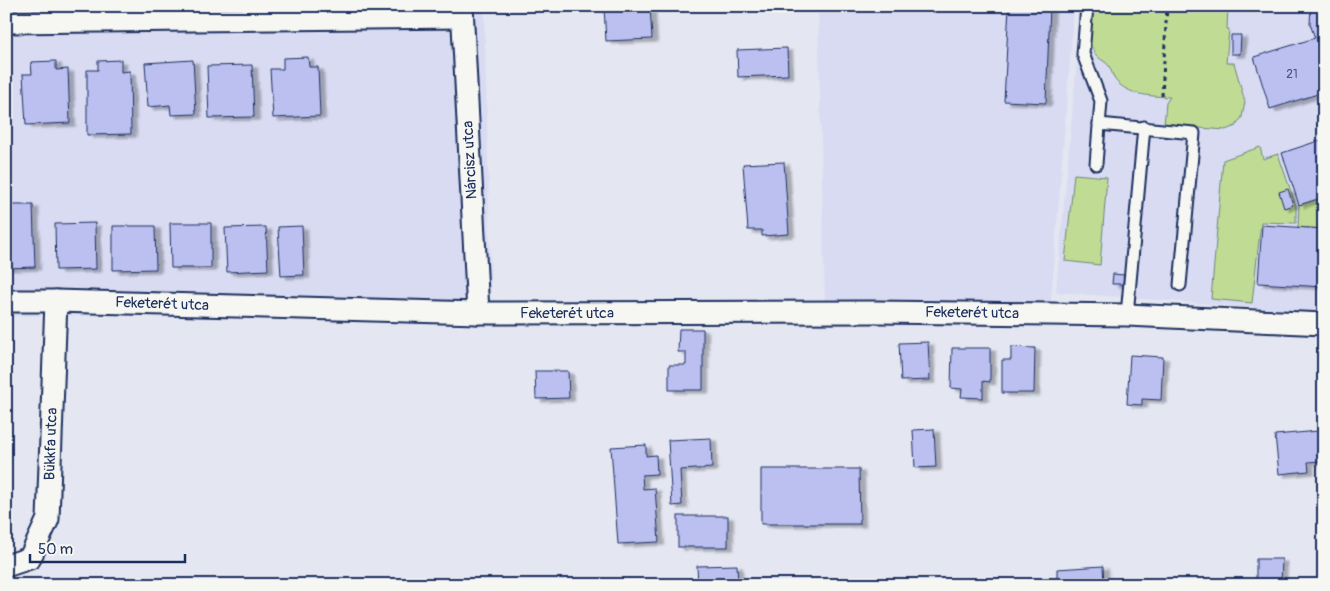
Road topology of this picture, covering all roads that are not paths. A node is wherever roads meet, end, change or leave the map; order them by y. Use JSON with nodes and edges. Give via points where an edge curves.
{"nodes":[{"id":1,"x":1086,"y":6,"type":"edge"},
{"id":2,"x":462,"y":12,"type":"edge"},
{"id":3,"x":6,"y":22,"type":"edge"},
{"id":4,"x":1099,"y":124,"type":"junction"},
{"id":5,"x":1144,"y":127,"type":"junction"},
{"id":6,"x":1096,"y":164,"type":"dead end"},
{"id":7,"x":1180,"y":285,"type":"dead end"},
{"id":8,"x":56,"y":301,"type":"junction"},
{"id":9,"x":6,"y":302,"type":"edge"},
{"id":10,"x":478,"y":313,"type":"junction"},
{"id":11,"x":1128,"y":315,"type":"junction"},
{"id":12,"x":1324,"y":324,"type":"edge"},
{"id":13,"x":6,"y":566,"type":"edge"}],
"edges":[{"from":1,"to":4,"type":"lane","via":[[1083,54],[1102,101]]},
{"from":2,"to":3,"type":"street"},
{"from":2,"to":10,"type":"street","name":"Nárcisz utca"},
{"from":4,"to":5,"type":"lane"},
{"from":4,"to":6,"type":"lane"},
{"from":5,"to":7,"type":"lane","via":[[1194,133]]},
{"from":5,"to":11,"type":"lane"},
{"from":8,"to":9,"type":"street","name":"Feketerét utca"},
{"from":8,"to":10,"type":"street","name":"Feketerét utca"},
{"from":8,"to":13,"type":"street","name":"Bükkfa utca","via":[[48,519],[30,558]]},
{"from":10,"to":11,"type":"street","name":"Feketerét utca"},
{"from":11,"to":12,"type":"street","name":"Feketerét utca"}]}
